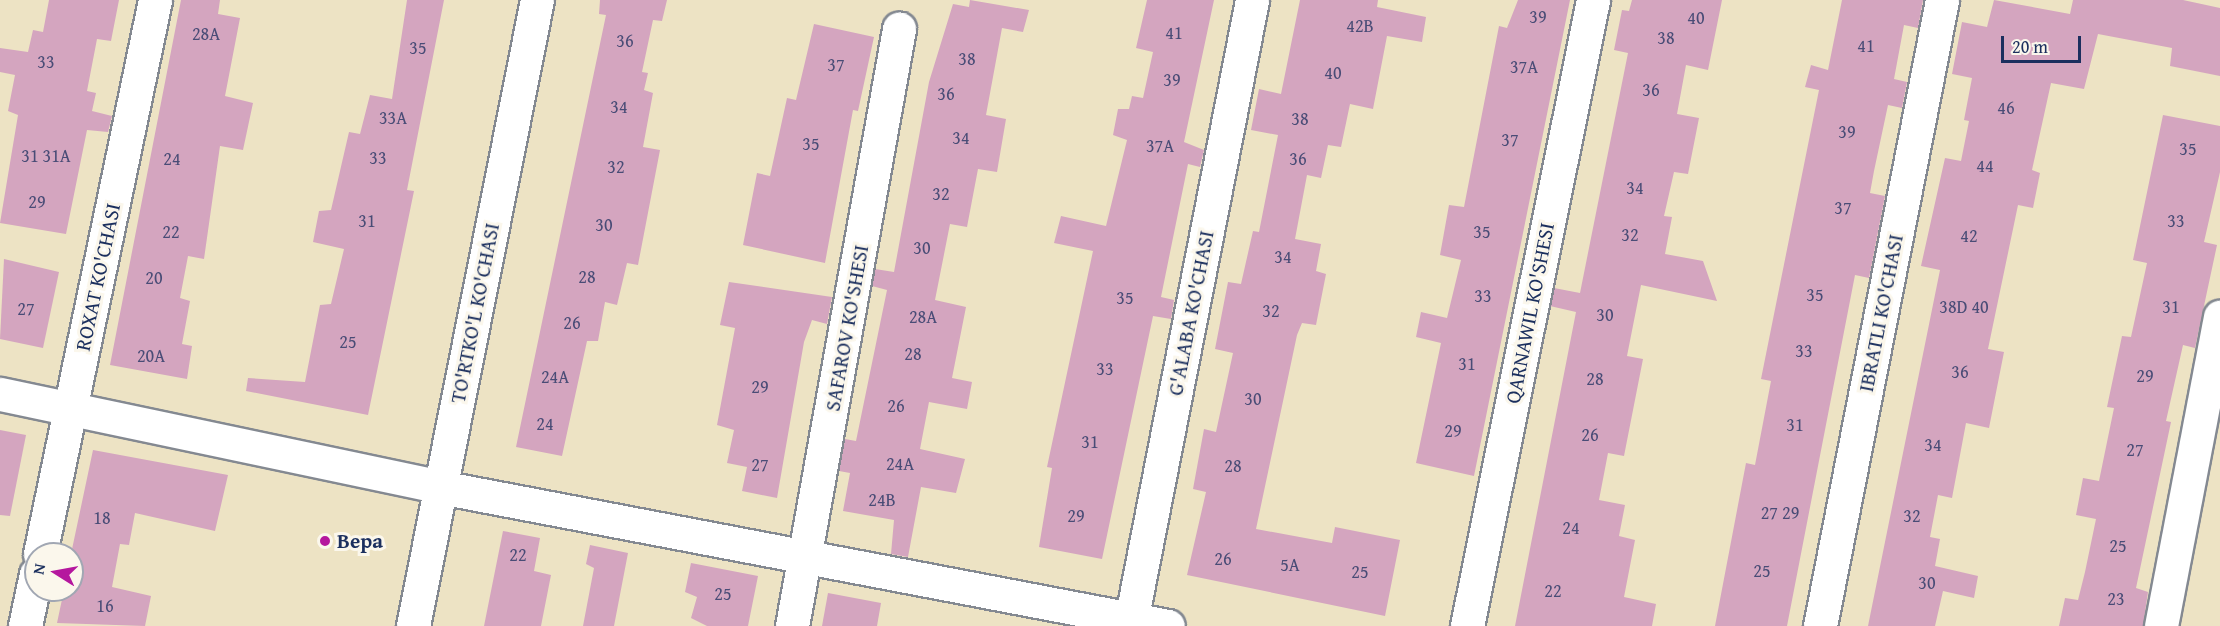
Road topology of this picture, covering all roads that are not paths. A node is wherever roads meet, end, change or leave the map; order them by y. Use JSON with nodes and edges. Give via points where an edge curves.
{"nodes":[{"id":1,"x":155,"y":0,"type":"edge"},
{"id":2,"x":537,"y":0,"type":"edge"},
{"id":3,"x":1252,"y":0,"type":"edge"},
{"id":4,"x":1593,"y":0,"type":"edge"},
{"id":5,"x":1942,"y":0,"type":"edge"},
{"id":6,"x":899,"y":29,"type":"dead end"},
{"id":7,"x":2220,"y":317,"type":"edge"},
{"id":8,"x":0,"y":394,"type":"edge"},
{"id":9,"x":71,"y":409,"type":"junction"},
{"id":10,"x":440,"y":486,"type":"junction"},
{"id":11,"x":43,"y":542,"type":"edge"},
{"id":12,"x":807,"y":553,"type":"junction"},
{"id":13,"x":30,"y":602,"type":"edge"},
{"id":14,"x":1130,"y":622,"type":"edge"},
{"id":15,"x":25,"y":626,"type":"edge"},
{"id":16,"x":413,"y":626,"type":"edge"},
{"id":17,"x":792,"y":626,"type":"edge"},
{"id":18,"x":1168,"y":626,"type":"edge"},
{"id":19,"x":1467,"y":626,"type":"edge"},
{"id":20,"x":1820,"y":626,"type":"edge"},
{"id":21,"x":2161,"y":626,"type":"edge"}],
"edges":[{"from":1,"to":9,"type":"street","name":"ROXAT KO'CHASI"},
{"from":2,"to":10,"type":"street","name":"TO'RTKO'L KO'CHASI"},
{"from":3,"to":14,"type":"street","name":"G'ALABA KO'CHASI"},
{"from":4,"to":19,"type":"street","name":"QARNAWIL KO'SHESI"},
{"from":5,"to":20,"type":"street","name":"IBRATLI KO'CHASI"},
{"from":6,"to":12,"type":"street","name":"SAFAROV KO'SHESI"},
{"from":7,"to":21,"type":"street"},
{"from":8,"to":9,"type":"street"},
{"from":9,"to":10,"type":"street"},
{"from":9,"to":11,"type":"street","name":"ROXAT KO'CHASI"},
{"from":10,"to":12,"type":"street"},
{"from":10,"to":16,"type":"street","name":"TO'RTKO'L KO'CHASI"},
{"from":12,"to":14,"type":"street"},
{"from":12,"to":17,"type":"street","name":"SAFAROV KO'SHESI"},
{"from":13,"to":15,"type":"street"},
{"from":14,"to":18,"type":"street"}]}
